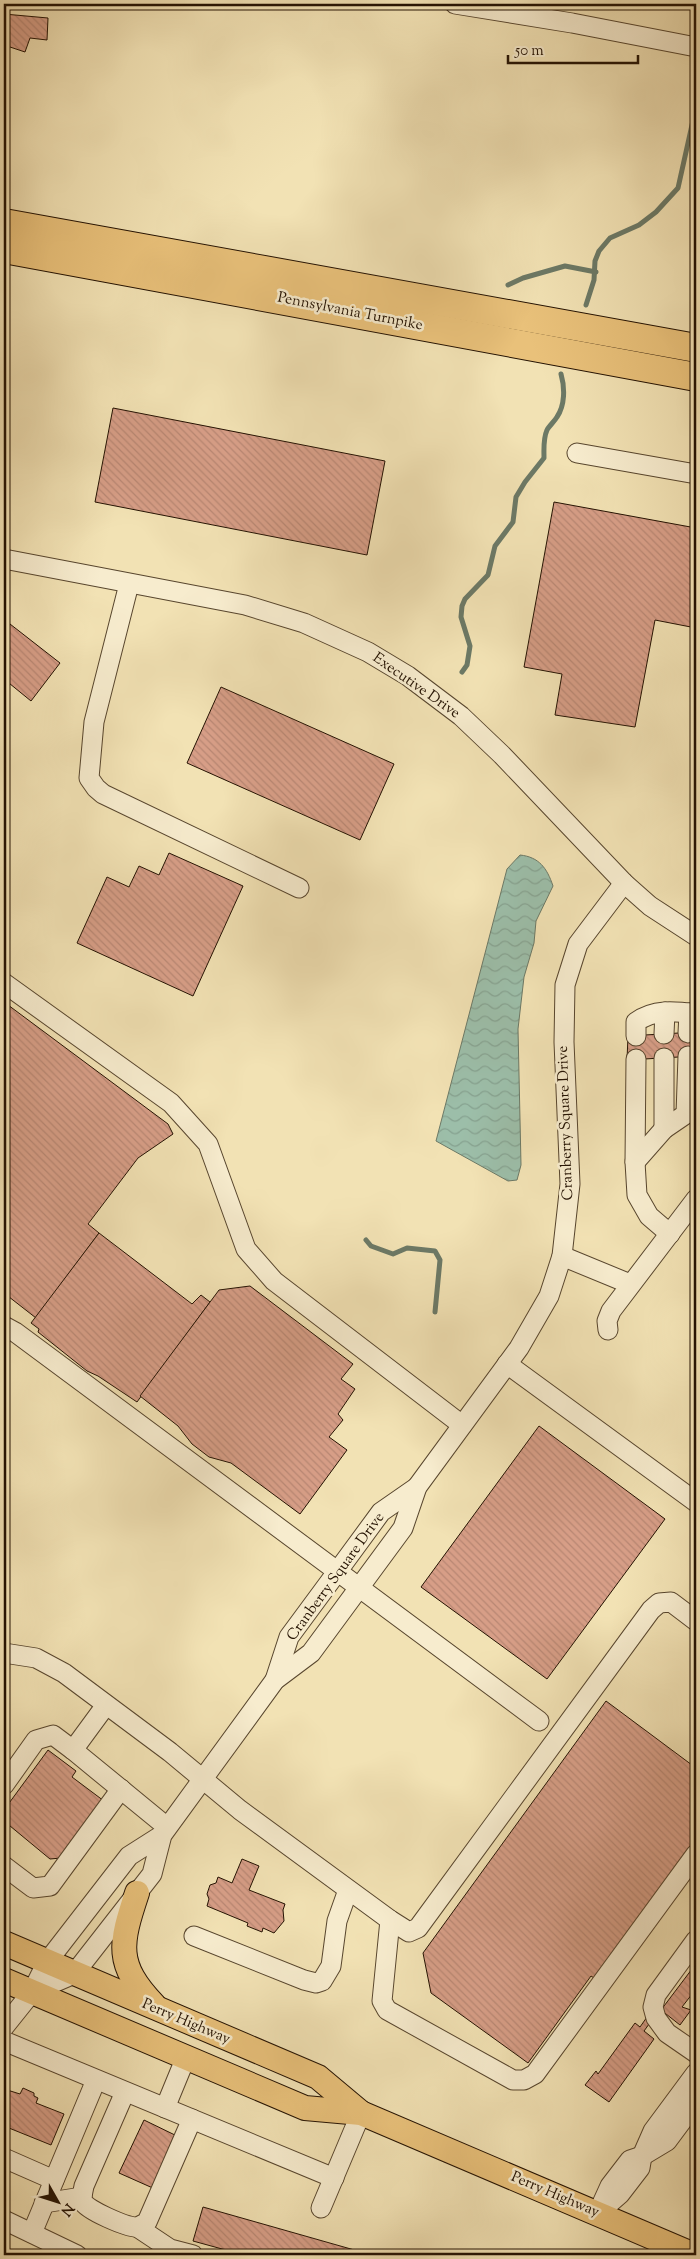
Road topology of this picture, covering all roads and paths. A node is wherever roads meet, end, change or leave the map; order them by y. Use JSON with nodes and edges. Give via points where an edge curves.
{"nodes":[{"id":1,"x":455,"y":4,"type":"edge"},
{"id":2,"x":696,"y":47,"type":"edge"},
{"id":3,"x":4,"y":224,"type":"edge"},
{"id":4,"x":4,"y":249,"type":"edge"},
{"id":5,"x":696,"y":348,"type":"edge"},
{"id":6,"x":696,"y":377,"type":"edge"},
{"id":7,"x":577,"y":453,"type":"dead end"},
{"id":8,"x":696,"y":474,"type":"edge"},
{"id":9,"x":4,"y":559,"type":"edge"},
{"id":10,"x":129,"y":584,"type":"junction"},
{"id":11,"x":624,"y":883,"type":"junction"},
{"id":12,"x":299,"y":888,"type":"dead end"},
{"id":13,"x":696,"y":936,"type":"edge"},
{"id":14,"x":4,"y":983,"type":"edge"},
{"id":15,"x":665,"y":1012,"type":"junction"},
{"id":16,"x":693,"y":1013,"type":"edge"},
{"id":17,"x":688,"y":1032,"type":"dead end"},
{"id":18,"x":664,"y":1034,"type":"dead end"},
{"id":19,"x":636,"y":1036,"type":"dead end"},
{"id":20,"x":688,"y":1056,"type":"dead end"},
{"id":21,"x":664,"y":1058,"type":"dead end"},
{"id":22,"x":636,"y":1059,"type":"dead end"},
{"id":23,"x":664,"y":1129,"type":"junction"},
{"id":24,"x":635,"y":1162,"type":"junction"},
{"id":25,"x":696,"y":1199,"type":"edge"},
{"id":26,"x":670,"y":1234,"type":"junction"},
{"id":27,"x":562,"y":1256,"type":"junction"},
{"id":28,"x":630,"y":1284,"type":"junction"},
{"id":29,"x":4,"y":1326,"type":"edge"},
{"id":30,"x":608,"y":1330,"type":"dead end"},
{"id":31,"x":507,"y":1364,"type":"junction"},
{"id":32,"x":462,"y":1425,"type":"junction"},
{"id":33,"x":416,"y":1487,"type":"junction"},
{"id":34,"x":696,"y":1502,"type":"edge"},
{"id":35,"x":337,"y":1572,"type":"junction"},
{"id":36,"x":359,"y":1588,"type":"junction"},
{"id":37,"x":696,"y":1621,"type":"edge"},
{"id":38,"x":4,"y":1653,"type":"edge"},
{"id":39,"x":275,"y":1680,"type":"junction"},
{"id":40,"x":106,"y":1705,"type":"junction"},
{"id":41,"x":539,"y":1721,"type":"dead end"},
{"id":42,"x":73,"y":1750,"type":"junction"},
{"id":43,"x":202,"y":1779,"type":"junction"},
{"id":44,"x":4,"y":1785,"type":"edge"},
{"id":45,"x":121,"y":1789,"type":"junction"},
{"id":46,"x":165,"y":1831,"type":"junction"},
{"id":47,"x":696,"y":1854,"type":"edge"},
{"id":48,"x":4,"y":1866,"type":"edge"},
{"id":49,"x":348,"y":1890,"type":"junction"},
{"id":50,"x":137,"y":1893,"type":"junction"},
{"id":51,"x":390,"y":1920,"type":"junction"},
{"id":52,"x":194,"y":1936,"type":"dead end"},
{"id":53,"x":696,"y":1940,"type":"edge"},
{"id":54,"x":4,"y":1943,"type":"edge"},
{"id":55,"x":47,"y":1962,"type":"junction"},
{"id":56,"x":74,"y":1974,"type":"junction"},
{"id":57,"x":4,"y":1980,"type":"edge"},
{"id":58,"x":32,"y":1992,"type":"junction"},
{"id":59,"x":159,"y":2010,"type":"junction"},
{"id":60,"x":4,"y":2027,"type":"edge"},
{"id":61,"x":4,"y":2041,"type":"edge"},
{"id":62,"x":696,"y":2054,"type":"edge"},
{"id":63,"x":186,"y":2057,"type":"junction"},
{"id":64,"x":696,"y":2073,"type":"edge"},
{"id":65,"x":96,"y":2080,"type":"junction"},
{"id":66,"x":125,"y":2092,"type":"junction"},
{"id":67,"x":696,"y":2102,"type":"edge"},
{"id":68,"x":165,"y":2108,"type":"junction"},
{"id":69,"x":360,"y":2113,"type":"junction"},
{"id":70,"x":192,"y":2119,"type":"junction"},
{"id":71,"x":642,"y":2156,"type":"junction"},
{"id":72,"x":4,"y":2158,"type":"edge"},
{"id":73,"x":334,"y":2178,"type":"junction"},
{"id":74,"x":54,"y":2180,"type":"junction"},
{"id":75,"x":82,"y":2197,"type":"junction"},
{"id":76,"x":44,"y":2203,"type":"junction"},
{"id":77,"x":321,"y":2208,"type":"dead end"},
{"id":78,"x":597,"y":2214,"type":"junction"},
{"id":79,"x":4,"y":2220,"type":"edge"},
{"id":80,"x":138,"y":2227,"type":"junction"},
{"id":81,"x":32,"y":2233,"type":"junction"},
{"id":82,"x":77,"y":2255,"type":"edge"},
{"id":83,"x":192,"y":2255,"type":"edge"},
{"id":84,"x":694,"y":2255,"type":"edge"}],
"edges":[{"from":1,"to":2,"type":"street"},
{"from":3,"to":5,"type":"highway","name":"Pennsylvania Turnpike"},
{"from":4,"to":6,"type":"highway","name":"Pennsylvania Turnpike"},
{"from":7,"to":8,"type":"street"},
{"from":9,"to":10,"type":"street","name":"Executive Drive"},
{"from":10,"to":11,"type":"street","name":"Executive Drive","via":[[268,611],[330,633],[391,665],[443,702],[482,736]]},
{"from":10,"to":12,"type":"street","via":[[94,722],[89,778],[104,794]]},
{"from":11,"to":13,"type":"street","name":"Executive Drive","via":[[650,906]]},
{"from":11,"to":27,"type":"street","name":"Cranberry Square Drive","via":[[578,944],[565,985],[570,1184]]},
{"from":14,"to":32,"type":"street","via":[[171,1103],[208,1144],[246,1249],[274,1281]]},
{"from":15,"to":16,"type":"street"},
{"from":15,"to":18,"type":"street"},
{"from":15,"to":19,"type":"street","via":[[647,1014],[636,1022]]},
{"from":16,"to":17,"type":"street"},
{"from":20,"to":23,"type":"street","via":[[686,1114]]},
{"from":21,"to":23,"type":"street"},
{"from":22,"to":24,"type":"street"},
{"from":23,"to":24,"type":"street"},
{"from":24,"to":26,"type":"street","via":[[635,1184],[641,1204],[658,1226]]},
{"from":25,"to":26,"type":"street"},
{"from":26,"to":28,"type":"street"},
{"from":27,"to":28,"type":"street"},
{"from":27,"to":31,"type":"street","name":"Cranberry Square Drive","via":[[540,1314]]},
{"from":28,"to":30,"type":"street","via":[[611,1311],[607,1320]]},
{"from":29,"to":35,"type":"street"},
{"from":31,"to":32,"type":"street","name":"Cranberry Square Drive"},
{"from":31,"to":34,"type":"street"},
{"from":32,"to":33,"type":"street","name":"Cranberry Square Drive"},
{"from":33,"to":35,"type":"street","name":"Cranberry Square Drive","via":[[381,1512]]},
{"from":33,"to":36,"type":"street","name":"Cranberry Square Drive","via":[[403,1528]]},
{"from":35,"to":36,"type":"street"},
{"from":35,"to":39,"type":"street","name":"Cranberry Square Drive","via":[[289,1637]]},
{"from":36,"to":39,"type":"street","name":"Cranberry Square Drive","via":[[311,1654]]},
{"from":36,"to":41,"type":"street"},
{"from":37,"to":51,"type":"street","via":[[671,1602],[659,1603],[651,1610],[418,1928],[409,1932]]},
{"from":38,"to":40,"type":"street","via":[[36,1658],[64,1673]]},
{"from":39,"to":43,"type":"street","name":"Cranberry Square Drive"},
{"from":40,"to":42,"type":"street"},
{"from":40,"to":43,"type":"street"},
{"from":42,"to":44,"type":"street","via":[[53,1735],[36,1740]]},
{"from":42,"to":45,"type":"street"},
{"from":43,"to":46,"type":"street","name":"Cranberry Square Drive"},
{"from":43,"to":49,"type":"street"},
{"from":45,"to":46,"type":"street"},
{"from":45,"to":48,"type":"street","via":[[50,1886],[33,1888]]},
{"from":46,"to":50,"type":"street","name":"Cranberry Square Drive","via":[[152,1874]]},
{"from":46,"to":55,"type":"street","name":"Cranberry Square Drive","via":[[129,1856]]},
{"from":47,"to":51,"type":"street","via":[[535,2074],[524,2080],[513,2080],[387,2010],[382,2002]]},
{"from":49,"to":51,"type":"street"},
{"from":49,"to":52,"type":"street","via":[[337,1921],[331,1966],[322,1981],[316,1983]]},
{"from":50,"to":56,"type":"street","name":"Cranberry Square Drive"},
{"from":50,"to":59,"type":"main road","via":[[125,1934],[126,1963],[134,1982]]},
{"from":53,"to":62,"type":"street","via":[[656,1995],[653,2007],[656,2018],[667,2033]]},
{"from":54,"to":55,"type":"main road","name":"Perry Highway"},
{"from":55,"to":56,"type":"main road","name":"Perry Highway"},
{"from":55,"to":58,"type":"street","name":"Cranberry Square Drive"},
{"from":56,"to":58,"type":"street","name":"Cranberry Square Drive"},
{"from":56,"to":59,"type":"main road","name":"Perry Highway"},
{"from":57,"to":58,"type":"main road","name":"Perry Highway"},
{"from":58,"to":60,"type":"street","name":"Cranberry Square Drive"},
{"from":58,"to":63,"type":"main road","name":"Perry Highway"},
{"from":59,"to":69,"type":"main road","name":"Perry Highway","via":[[318,2077]]},
{"from":61,"to":65,"type":"street"},
{"from":63,"to":68,"type":"street"},
{"from":63,"to":69,"type":"main road","name":"Perry Highway","via":[[305,2108]]},
{"from":64,"to":71,"type":"street","via":[[653,2131]]},
{"from":65,"to":66,"type":"street"},
{"from":65,"to":74,"type":"street"},
{"from":66,"to":68,"type":"street"},
{"from":66,"to":75,"type":"street"},
{"from":67,"to":71,"type":"street","via":[[667,2141]]},
{"from":68,"to":70,"type":"street"},
{"from":69,"to":73,"type":"street"},
{"from":69,"to":78,"type":"main road","name":"Perry Highway"},
{"from":70,"to":73,"type":"street"},
{"from":70,"to":80,"type":"street","via":[[152,2212]]},
{"from":71,"to":78,"type":"street","via":[[640,2168],[620,2194]]},
{"from":72,"to":74,"type":"street"},
{"from":73,"to":77,"type":"street"},
{"from":74,"to":76,"type":"street"},
{"from":75,"to":76,"type":"street"},
{"from":75,"to":80,"type":"street","via":[[84,2204],[92,2210]]},
{"from":76,"to":81,"type":"street"},
{"from":78,"to":84,"type":"main road","name":"Perry Highway"},
{"from":79,"to":81,"type":"street"},
{"from":80,"to":83,"type":"street","via":[[170,2249]]},
{"from":81,"to":82,"type":"street"}]}
